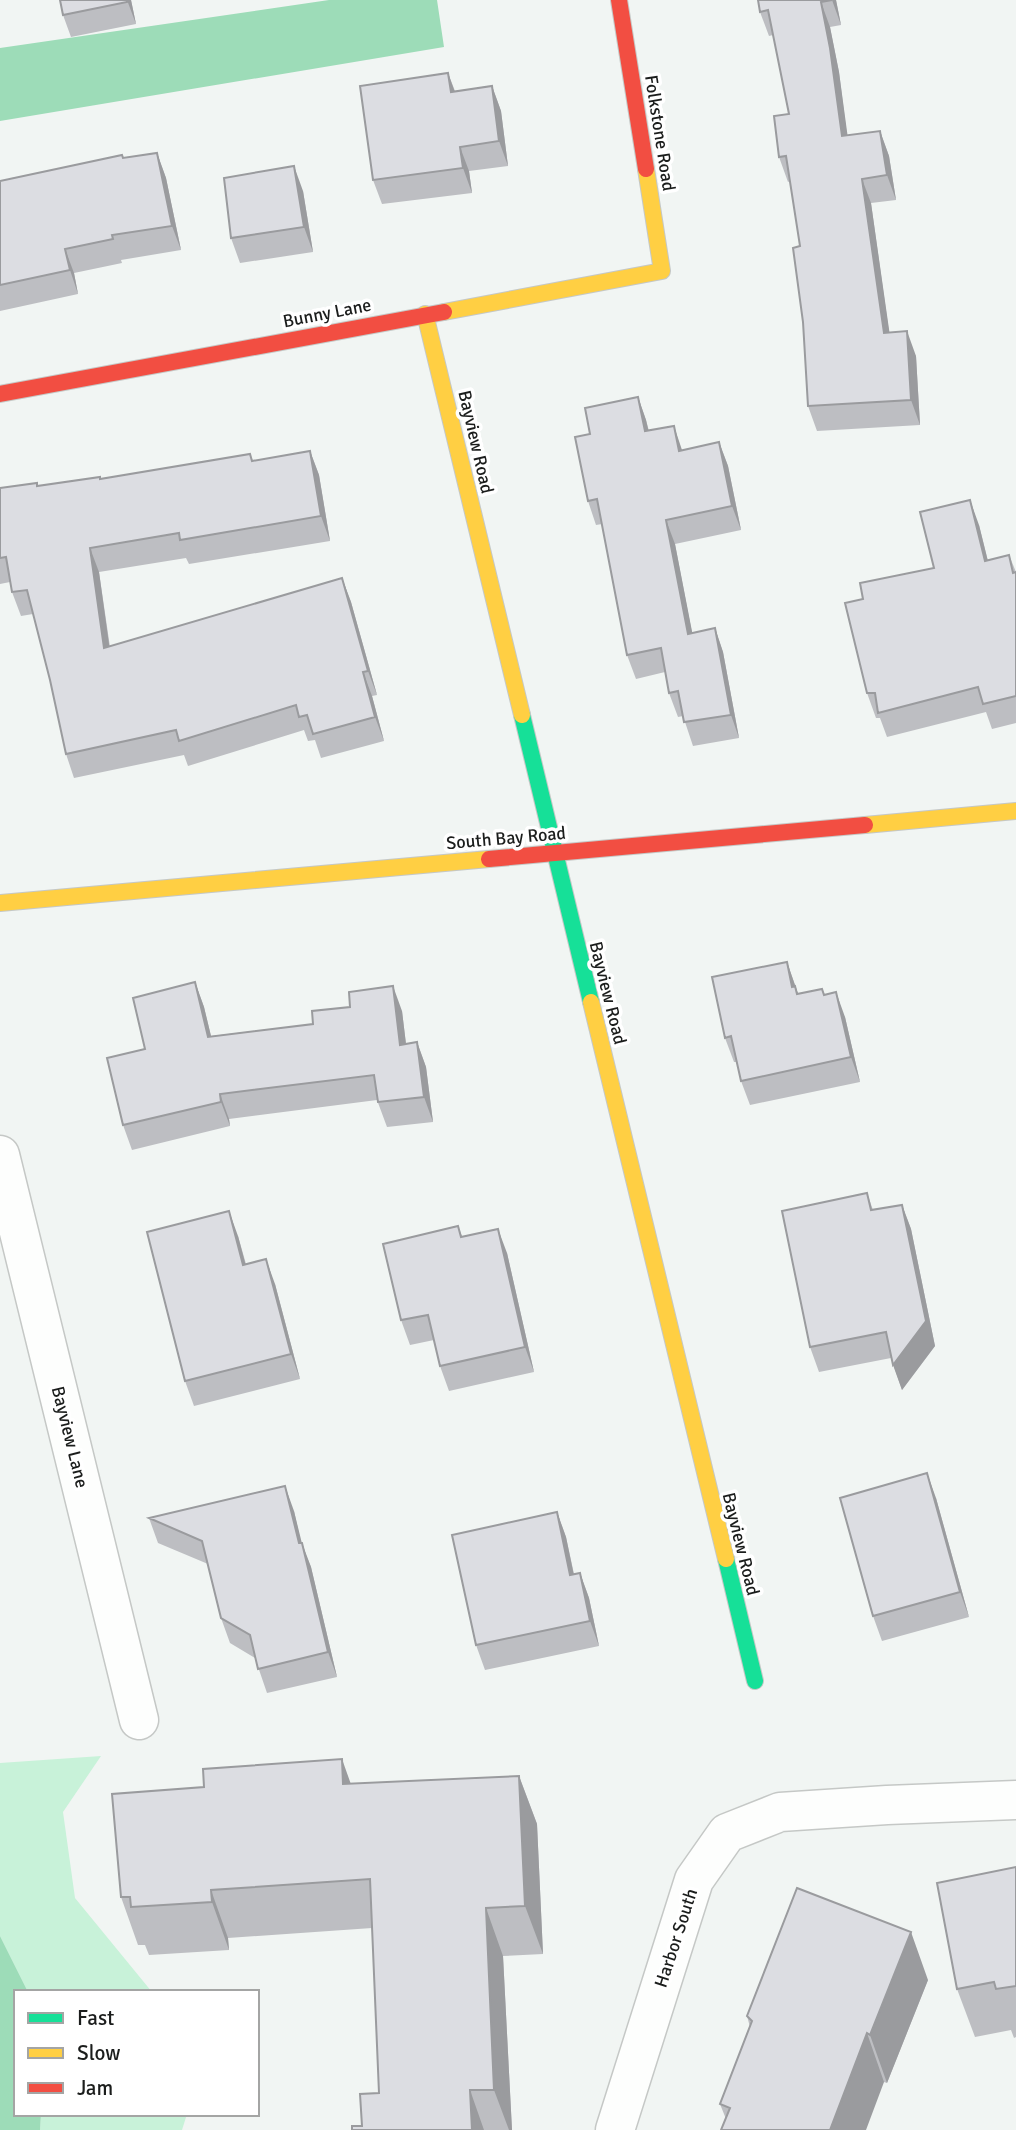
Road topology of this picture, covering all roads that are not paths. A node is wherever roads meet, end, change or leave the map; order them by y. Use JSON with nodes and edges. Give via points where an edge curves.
{"nodes":[{"id":1,"x":619,"y":0,"type":"edge"},
{"id":2,"x":662,"y":271,"type":"joint"},
{"id":3,"x":425,"y":314,"type":"junction"},
{"id":4,"x":0,"y":394,"type":"edge"},
{"id":5,"x":1016,"y":811,"type":"edge"},
{"id":6,"x":555,"y":853,"type":"junction"},
{"id":7,"x":0,"y":903,"type":"edge"},
{"id":8,"x":0,"y":1155,"type":"edge"},
{"id":9,"x":755,"y":1681,"type":"dead end"},
{"id":10,"x":139,"y":1720,"type":"dead end"},
{"id":11,"x":1016,"y":1800,"type":"edge"},
{"id":12,"x":615,"y":2130,"type":"edge"}],
"edges":[{"from":1,"to":2,"type":"street","name":"Folkstone Road"},
{"from":2,"to":3,"type":"street","name":"Bunny Lane"},
{"from":3,"to":4,"type":"street","name":"Bunny Lane"},
{"from":3,"to":6,"type":"street","name":"Bayview Road"},
{"from":5,"to":6,"type":"street","name":"South Bay Road"},
{"from":6,"to":7,"type":"street","name":"South Bay Road"},
{"from":6,"to":9,"type":"street","name":"Bayview Road"},
{"from":8,"to":10,"type":"street","name":"Bayview Lane"},
{"from":11,"to":12,"type":"street","name":"Harbor South","via":[[780,1812],[727,1833],[694,1880]]}]}
